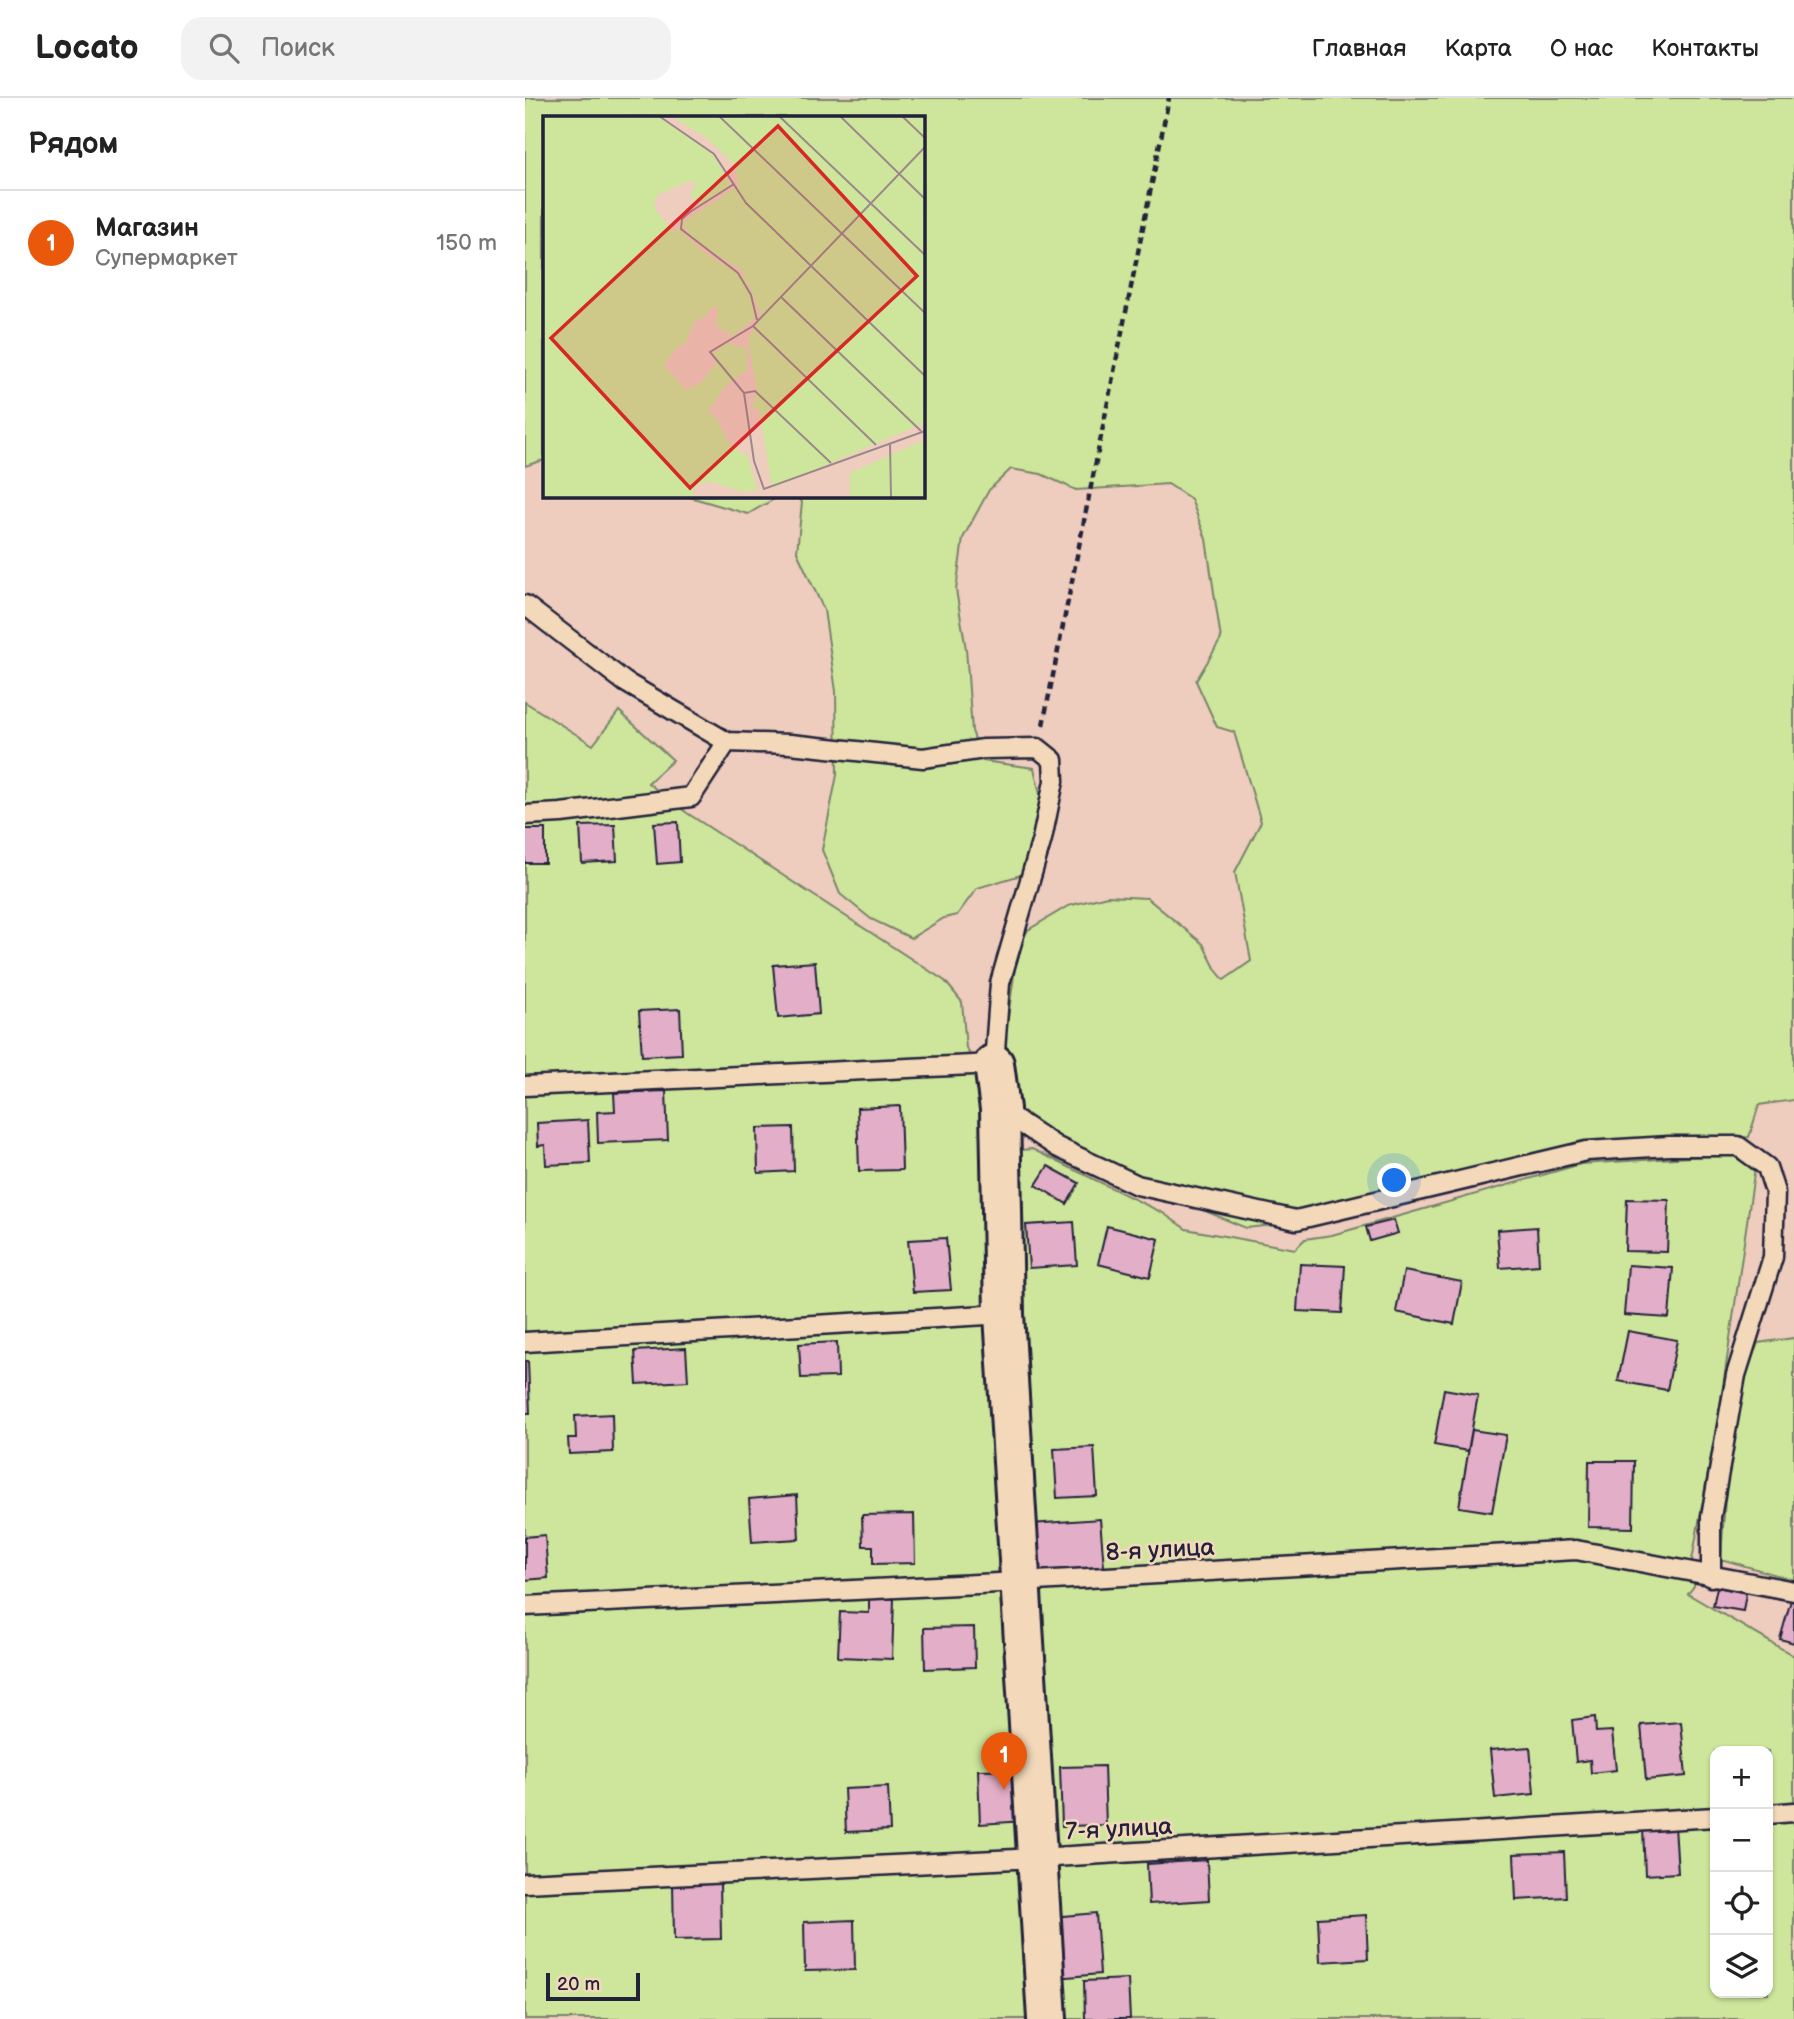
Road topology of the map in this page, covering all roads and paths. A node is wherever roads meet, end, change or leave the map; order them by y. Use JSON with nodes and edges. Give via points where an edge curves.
{"nodes":[{"id":1,"x":1169,"y":98,"type":"edge"},
{"id":2,"x":525,"y":605,"type":"edge"},
{"id":3,"x":727,"y":742,"type":"junction"},
{"id":4,"x":1038,"y":748,"type":"junction"},
{"id":5,"x":525,"y":815,"type":"edge"},
{"id":6,"x":994,"y":1064,"type":"junction"},
{"id":7,"x":525,"y":1086,"type":"edge"},
{"id":8,"x":1000,"y":1109,"type":"junction"},
{"id":9,"x":1004,"y":1314,"type":"junction"},
{"id":10,"x":525,"y":1342,"type":"edge"},
{"id":11,"x":1711,"y":1577,"type":"junction"},
{"id":12,"x":1019,"y":1582,"type":"junction"},
{"id":13,"x":1794,"y":1591,"type":"edge"},
{"id":14,"x":525,"y":1606,"type":"edge"},
{"id":15,"x":1794,"y":1812,"type":"edge"},
{"id":16,"x":1773,"y":1814,"type":"edge"},
{"id":17,"x":1710,"y":1817,"type":"edge"},
{"id":18,"x":1038,"y":1858,"type":"junction"},
{"id":19,"x":525,"y":1883,"type":"edge"},
{"id":20,"x":1047,"y":2019,"type":"edge"}],
"edges":[{"from":1,"to":4,"type":"path"},
{"from":2,"to":3,"type":"lane","via":[[625,682]]},
{"from":3,"to":4,"type":"lane","via":[[923,758],[984,749]]},
{"from":3,"to":5,"type":"lane","via":[[691,797]]},
{"from":4,"to":6,"type":"lane","via":[[1053,760],[1053,781],[1042,839],[1000,983]]},
{"from":6,"to":7,"type":"lane"},
{"from":6,"to":8,"type":"street"},
{"from":8,"to":9,"type":"street"},
{"from":8,"to":11,"type":"lane","via":[[1057,1147],[1137,1185],[1296,1220],[1586,1151],[1738,1146],[1767,1167],[1775,1192],[1773,1257],[1737,1375],[1711,1517]]},
{"from":9,"to":10,"type":"lane"},
{"from":9,"to":12,"type":"street"},
{"from":11,"to":12,"type":"lane","name":"8-я улица","via":[[1576,1550]]},
{"from":11,"to":13,"type":"lane","name":"8-я улица"},
{"from":12,"to":14,"type":"lane","name":"8-я улица"},
{"from":12,"to":18,"type":"street"},
{"from":15,"to":16,"type":"lane"},
{"from":17,"to":18,"type":"lane","name":"7-я улица"},
{"from":18,"to":19,"type":"lane","name":"7-я улица"},
{"from":18,"to":20,"type":"street"}]}
